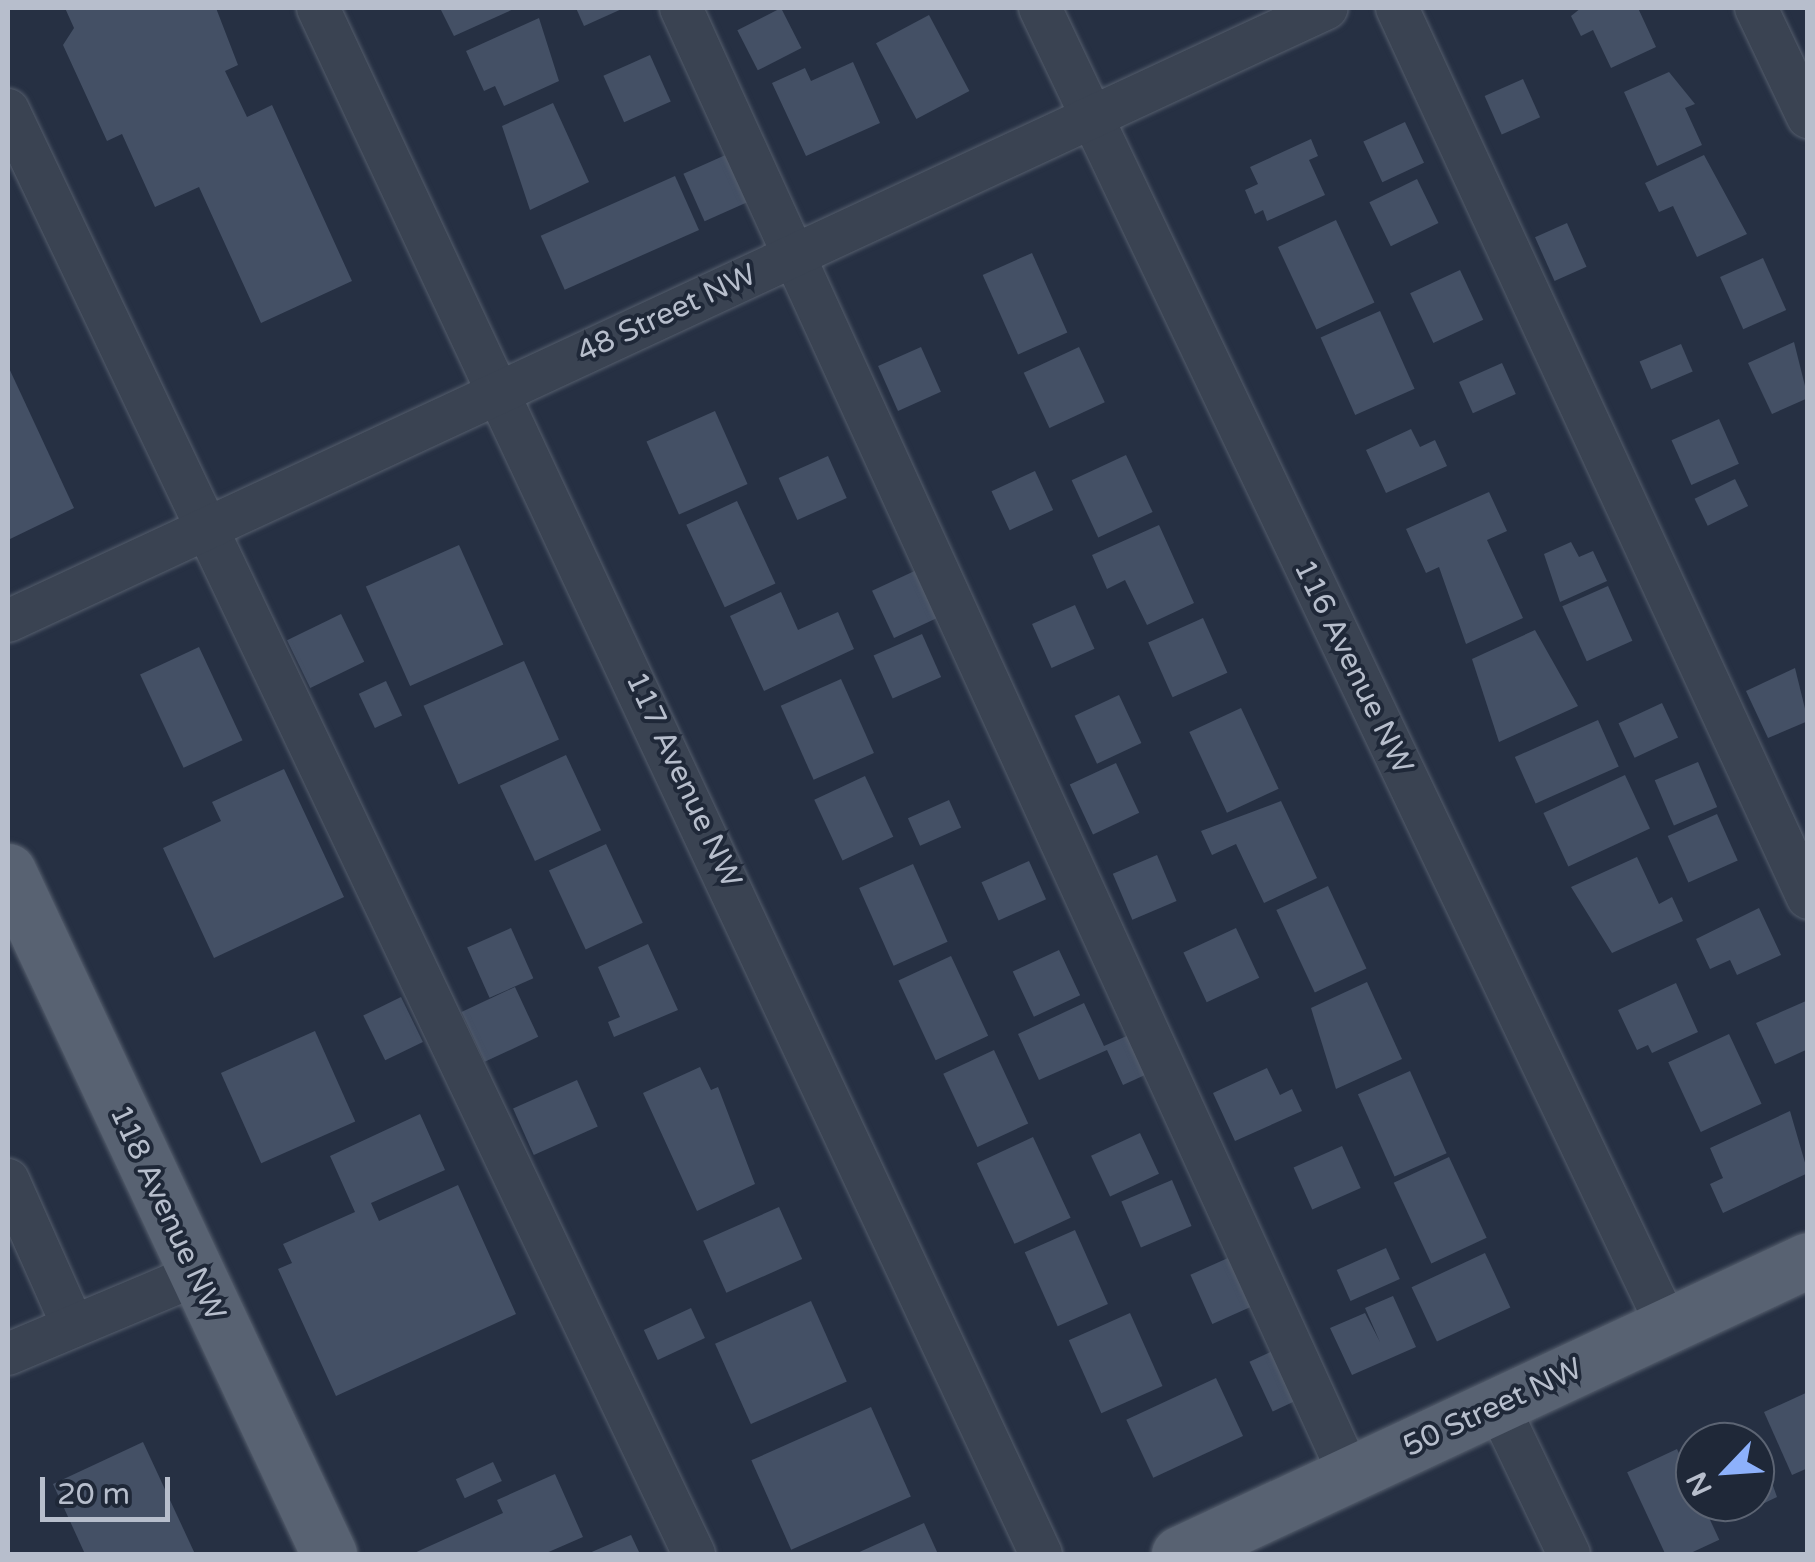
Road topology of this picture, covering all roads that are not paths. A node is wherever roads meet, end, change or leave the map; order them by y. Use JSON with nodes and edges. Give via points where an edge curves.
{"nodes":[{"id":1,"x":318,"y":8,"type":"edge"},
{"id":2,"x":681,"y":8,"type":"edge"},
{"id":3,"x":1040,"y":8,"type":"edge"},
{"id":4,"x":1327,"y":8,"type":"edge"},
{"id":5,"x":1397,"y":8,"type":"edge"},
{"id":6,"x":1756,"y":8,"type":"edge"},
{"id":7,"x":8,"y":110,"type":"edge"},
{"id":8,"x":1090,"y":117,"type":"junction"},
{"id":9,"x":1808,"y":118,"type":"edge"},
{"id":10,"x":800,"y":252,"type":"junction"},
{"id":11,"x":502,"y":390,"type":"junction"},
{"id":12,"x":206,"y":528,"type":"junction"},
{"id":13,"x":8,"y":621,"type":"edge"},
{"id":14,"x":8,"y":871,"type":"edge"},
{"id":15,"x":1808,"y":898,"type":"edge"},
{"id":16,"x":8,"y":1180,"type":"edge"},
{"id":17,"x":1808,"y":1260,"type":"edge"},
{"id":18,"x":196,"y":1274,"type":"junction"},
{"id":19,"x":73,"y":1326,"type":"junction"},
{"id":20,"x":1667,"y":1326,"type":"junction"},
{"id":21,"x":8,"y":1354,"type":"edge"},
{"id":22,"x":1498,"y":1406,"type":"junction"},
{"id":23,"x":1350,"y":1475,"type":"junction"},
{"id":24,"x":330,"y":1554,"type":"edge"},
{"id":25,"x":694,"y":1554,"type":"edge"},
{"id":26,"x":1042,"y":1554,"type":"edge"},
{"id":27,"x":1178,"y":1554,"type":"edge"},
{"id":28,"x":1569,"y":1554,"type":"edge"}],
"edges":[{"from":1,"to":11,"type":"street","name":"117 Avenue NW"},
{"from":2,"to":10,"type":"street"},
{"from":3,"to":8,"type":"street","name":"116 Avenue NW"},
{"from":4,"to":8,"type":"street","name":"48 Street NW"},
{"from":5,"to":15,"type":"street"},
{"from":6,"to":9,"type":"street"},
{"from":7,"to":12,"type":"street"},
{"from":8,"to":10,"type":"street","name":"48 Street NW"},
{"from":8,"to":20,"type":"street","name":"116 Avenue NW"},
{"from":10,"to":11,"type":"street","name":"48 Street NW"},
{"from":10,"to":23,"type":"street"},
{"from":11,"to":12,"type":"street","name":"48 Street NW"},
{"from":11,"to":26,"type":"street","name":"117 Avenue NW"},
{"from":12,"to":13,"type":"street","name":"48 Street NW"},
{"from":12,"to":25,"type":"street"},
{"from":14,"to":18,"type":"main road","name":"118 Avenue NW"},
{"from":16,"to":19,"type":"street"},
{"from":17,"to":20,"type":"main road","name":"50 Street NW"},
{"from":18,"to":19,"type":"street"},
{"from":18,"to":24,"type":"main road","name":"118 Avenue NW"},
{"from":19,"to":21,"type":"street"},
{"from":20,"to":22,"type":"main road","name":"50 Street NW"},
{"from":22,"to":23,"type":"main road","name":"50 Street NW"},
{"from":22,"to":28,"type":"street"},
{"from":23,"to":27,"type":"main road","name":"50 Street NW"}]}
